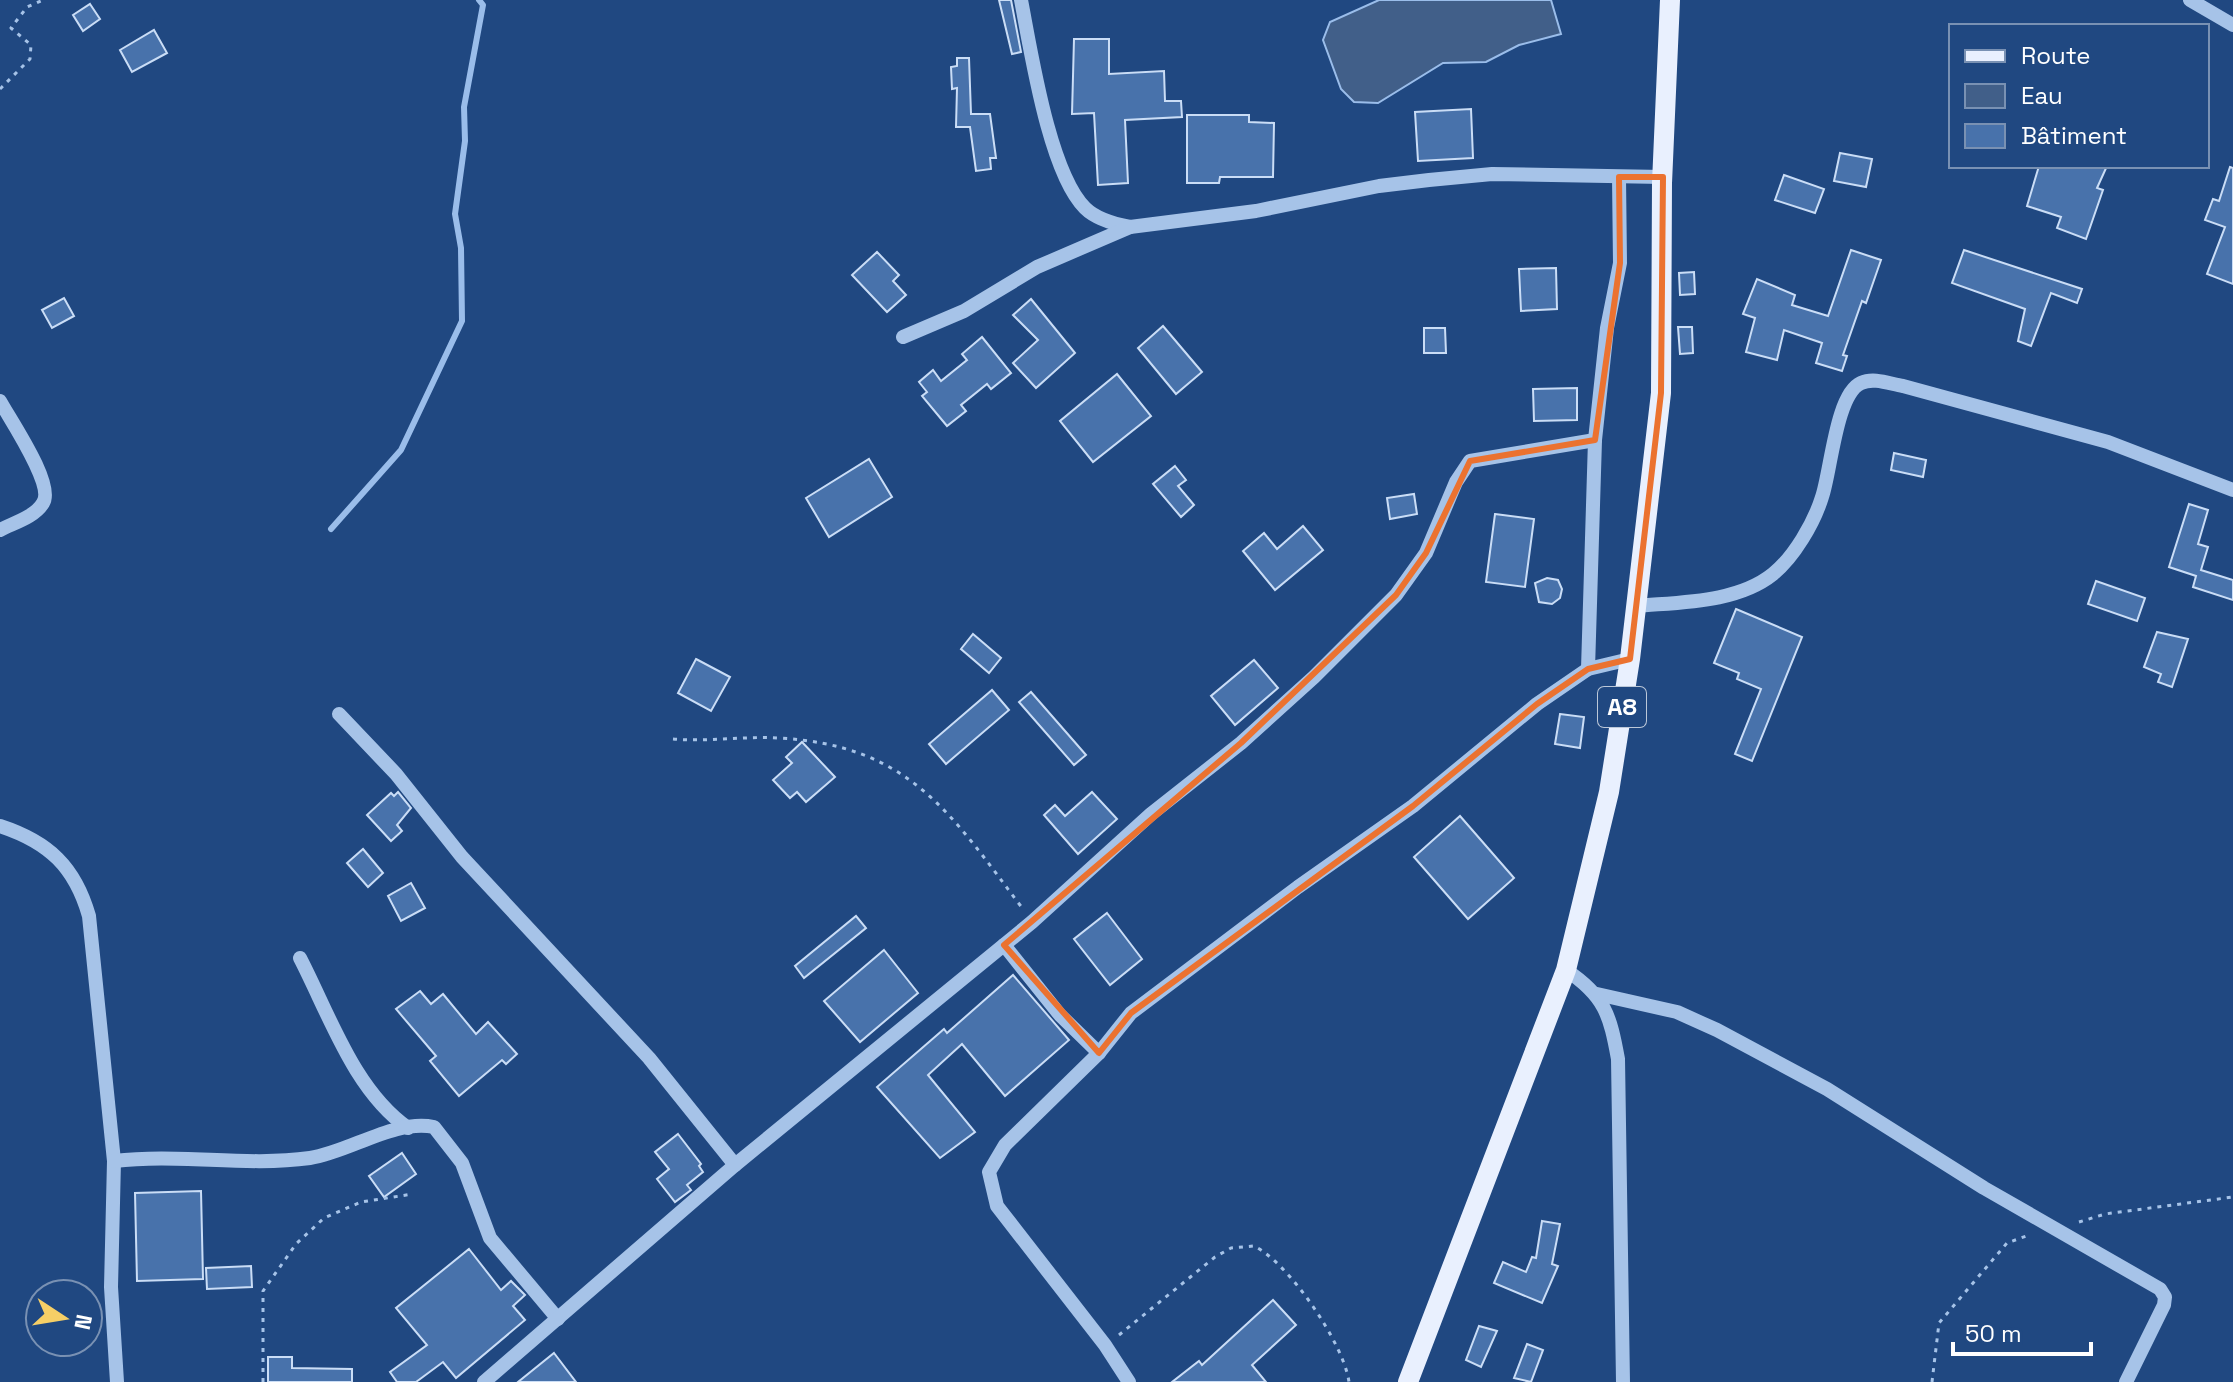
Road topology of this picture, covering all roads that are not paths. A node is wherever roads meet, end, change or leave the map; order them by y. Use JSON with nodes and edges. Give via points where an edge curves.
{"nodes":[{"id":1,"x":1021,"y":0,"type":"edge"},
{"id":2,"x":1670,"y":0,"type":"edge"},
{"id":3,"x":2190,"y":0,"type":"edge"},
{"id":4,"x":2233,"y":25,"type":"edge"},
{"id":5,"x":1619,"y":177,"type":"junction"},
{"id":6,"x":1663,"y":177,"type":"junction"},
{"id":7,"x":1130,"y":227,"type":"junction"},
{"id":8,"x":903,"y":337,"type":"dead end"},
{"id":9,"x":0,"y":401,"type":"edge"},
{"id":10,"x":1595,"y":440,"type":"junction"},
{"id":11,"x":2233,"y":490,"type":"edge"},
{"id":12,"x":0,"y":530,"type":"edge"},
{"id":13,"x":1636,"y":606,"type":"junction"},
{"id":14,"x":1630,"y":659,"type":"junction"},
{"id":15,"x":1588,"y":669,"type":"junction"},
{"id":16,"x":339,"y":714,"type":"dead end"},
{"id":17,"x":0,"y":826,"type":"edge"},
{"id":18,"x":1004,"y":945,"type":"junction"},
{"id":19,"x":300,"y":958,"type":"dead end"},
{"id":20,"x":1566,"y":970,"type":"junction"},
{"id":21,"x":1597,"y":994,"type":"junction"},
{"id":22,"x":1099,"y":1053,"type":"junction"},
{"id":23,"x":408,"y":1128,"type":"junction"},
{"id":24,"x":114,"y":1161,"type":"junction"},
{"id":25,"x":735,"y":1165,"type":"junction"},
{"id":26,"x":558,"y":1319,"type":"junction"},
{"id":27,"x":117,"y":1382,"type":"edge"},
{"id":28,"x":484,"y":1382,"type":"edge"},
{"id":29,"x":1129,"y":1382,"type":"edge"},
{"id":30,"x":1408,"y":1382,"type":"edge"},
{"id":31,"x":1623,"y":1382,"type":"edge"},
{"id":32,"x":2126,"y":1382,"type":"edge"}],
"edges":[{"from":1,"to":7,"type":"street","via":[[1046,117],[1069,184],[1093,214]]},
{"from":2,"to":6,"type":"main road","number":"A8"},
{"from":3,"to":4,"type":"street"},
{"from":5,"to":6,"type":"street"},
{"from":5,"to":7,"type":"street","via":[[1492,174],[1429,180]]},
{"from":5,"to":10,"type":"street","via":[[1620,263]]},
{"from":6,"to":13,"type":"main road","number":"A8","via":[[1661,393]]},
{"from":7,"to":8,"type":"street","via":[[1037,267],[964,311]]},
{"from":9,"to":12,"type":"street","via":[[46,484],[45,501],[36,511]]},
{"from":10,"to":15,"type":"street"},
{"from":10,"to":18,"type":"street","via":[[1470,461],[1426,553],[1396,595],[1241,743],[1151,814]]},
{"from":11,"to":13,"type":"street","via":[[2108,442],[1903,386],[1862,382],[1844,406],[1822,499],[1792,552],[1771,575],[1705,599]]},
{"from":13,"to":14,"type":"main road","number":"A8"},
{"from":14,"to":15,"type":"street"},
{"from":14,"to":20,"type":"main road","number":"A8","via":[[1609,792]]},
{"from":15,"to":22,"type":"street","via":[[1413,806],[1131,1013]]},
{"from":16,"to":25,"type":"street","via":[[396,774],[462,857],[649,1058]]},
{"from":17,"to":24,"type":"street","via":[[33,838],[63,863],[81,888],[92,937]]},
{"from":18,"to":22,"type":"street","via":[[1060,1015]]},
{"from":18,"to":25,"type":"street"},
{"from":19,"to":23,"type":"street","via":[[365,1083],[387,1112]]},
{"from":20,"to":21,"type":"street"},
{"from":20,"to":30,"type":"main road","number":"A8"},
{"from":21,"to":31,"type":"street","via":[[1611,1023],[1618,1059]]},
{"from":21,"to":32,"type":"street","via":[[1677,1012],[1717,1030],[1827,1089],[1984,1188],[2160,1289],[2165,1297]]},
{"from":22,"to":29,"type":"street","via":[[1005,1145],[989,1172],[997,1206]]},
{"from":23,"to":24,"type":"street","via":[[311,1158],[162,1156]]},
{"from":23,"to":26,"type":"street","via":[[431,1126],[440,1131],[462,1163],[490,1238]]},
{"from":24,"to":27,"type":"street","via":[[111,1287]]},
{"from":25,"to":26,"type":"street"},
{"from":26,"to":28,"type":"street"}]}
